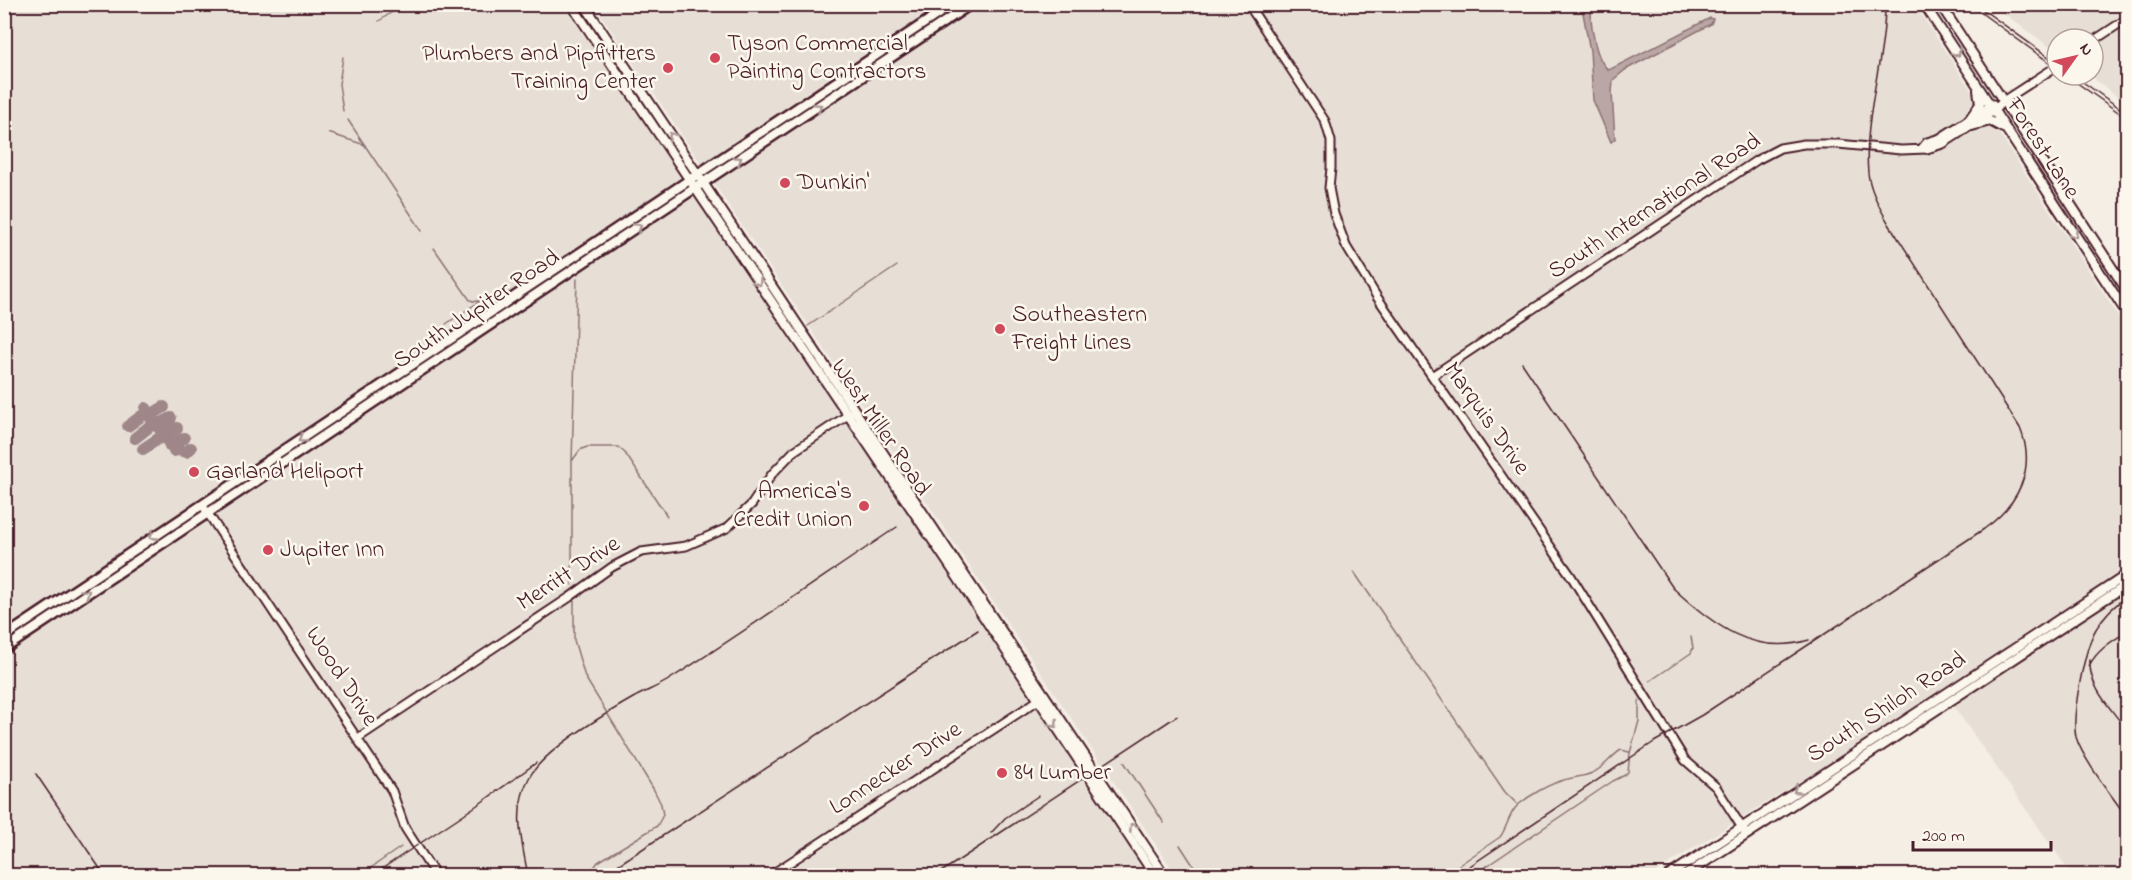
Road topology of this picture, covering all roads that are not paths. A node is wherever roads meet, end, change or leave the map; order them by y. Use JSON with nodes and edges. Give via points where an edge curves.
{"nodes":[{"id":1,"x":571,"y":4,"type":"edge"},
{"id":2,"x":584,"y":4,"type":"edge"},
{"id":3,"x":953,"y":4,"type":"edge"},
{"id":4,"x":971,"y":4,"type":"edge"},
{"id":5,"x":1248,"y":4,"type":"edge"},
{"id":6,"x":1924,"y":4,"type":"edge"},
{"id":7,"x":1940,"y":4,"type":"edge"},
{"id":8,"x":2127,"y":18,"type":"edge"},
{"id":9,"x":919,"y":27,"type":"junction"},
{"id":10,"x":2105,"y":33,"type":"edge"},
{"id":11,"x":925,"y":35,"type":"junction"},
{"id":12,"x":2045,"y":74,"type":"edge"},
{"id":13,"x":631,"y":75,"type":"junction"},
{"id":14,"x":1973,"y":78,"type":"junction"},
{"id":15,"x":623,"y":81,"type":"junction"},
{"id":16,"x":2003,"y":101,"type":"junction"},
{"id":17,"x":1992,"y":108,"type":"junction"},
{"id":18,"x":1970,"y":123,"type":"junction"},
{"id":19,"x":2007,"y":131,"type":"junction"},
{"id":20,"x":697,"y":182,"type":"junction"},
{"id":21,"x":2059,"y":186,"type":"junction"},
{"id":22,"x":2048,"y":193,"type":"junction"},
{"id":23,"x":2127,"y":291,"type":"edge"},
{"id":24,"x":2116,"y":297,"type":"junction"},
{"id":25,"x":2127,"y":315,"type":"edge"},
{"id":26,"x":444,"y":343,"type":"junction"},
{"id":27,"x":450,"y":352,"type":"junction"},
{"id":28,"x":1432,"y":376,"type":"junction"},
{"id":29,"x":851,"y":413,"type":"junction"},
{"id":30,"x":206,"y":510,"type":"junction"},
{"id":31,"x":2127,"y":574,"type":"edge"},
{"id":32,"x":2127,"y":584,"type":"edge"},
{"id":33,"x":4,"y":637,"type":"edge"},
{"id":34,"x":4,"y":649,"type":"edge"},
{"id":35,"x":1041,"y":698,"type":"junction"},
{"id":36,"x":358,"y":738,"type":"junction"},
{"id":37,"x":1744,"y":831,"type":"junction"},
{"id":38,"x":436,"y":876,"type":"edge"},
{"id":39,"x":769,"y":876,"type":"edge"},
{"id":40,"x":1155,"y":876,"type":"edge"},
{"id":41,"x":1165,"y":876,"type":"edge"},
{"id":42,"x":1668,"y":876,"type":"edge"},
{"id":43,"x":1684,"y":876,"type":"edge"}],
"edges":[{"from":1,"to":15,"type":"main road","name":"West Miller Road"},
{"from":2,"to":13,"type":"main road","name":"West Miller Road"},
{"from":3,"to":9,"type":"main road","name":"South Jupiter Road"},
{"from":4,"to":11,"type":"main road","name":"South Jupiter Road"},
{"from":5,"to":28,"type":"street","name":"Marquis Drive","via":[[1325,121],[1332,153],[1330,200],[1346,246]]},
{"from":6,"to":14,"type":"main road","name":"Forest Lane","one_way":true},
{"from":7,"to":16,"type":"main road","name":"Forest Lane"},
{"from":8,"to":10,"type":"street"},
{"from":9,"to":11,"type":"main road"},
{"from":9,"to":20,"type":"main road","name":"South Jupiter Road"},
{"from":20,"to":11,"type":"main road","name":"South Jupiter Road","one_way":true},
{"from":12,"to":16,"type":"street","name":"South International Road"},
{"from":13,"to":15,"type":"main road"},
{"from":20,"to":13,"type":"main road","name":"West Miller Road","one_way":true},
{"from":14,"to":17,"type":"main road","name":"Forest Lane"},
{"from":14,"to":18,"type":"main road","via":[[1980,104]]},
{"from":15,"to":20,"type":"main road","name":"West Miller Road"},
{"from":16,"to":17,"type":"street","name":"South International Road"},
{"from":16,"to":21,"type":"main road","name":"Forest Lane"},
{"from":17,"to":18,"type":"street","name":"South International Road"},
{"from":17,"to":19,"type":"main road","name":"Forest Lane"},
{"from":18,"to":19,"type":"main road","via":[[1990,121]]},
{"from":18,"to":28,"type":"street","name":"South International Road","via":[[1943,144],[1927,149],[1838,144],[1780,148]]},
{"from":19,"to":22,"type":"main road","name":"Forest Lane"},
{"from":20,"to":26,"type":"main road","name":"South Jupiter Road"},
{"from":27,"to":20,"type":"main road","name":"South Jupiter Road","one_way":true},
{"from":20,"to":29,"type":"main road","name":"West Miller Road"},
{"from":21,"to":22,"type":"main road"},
{"from":21,"to":23,"type":"main road","name":"Forest Lane"},
{"from":22,"to":24,"type":"main road","name":"Forest Lane","one_way":true},
{"from":23,"to":24,"type":"main road"},
{"from":24,"to":25,"type":"main road","name":"Forest Lane"},
{"from":26,"to":27,"type":"main road"},
{"from":26,"to":30,"type":"main road","name":"South Jupiter Road","one_way":true},
{"from":27,"to":30,"type":"main road","name":"South Jupiter Road"},
{"from":28,"to":37,"type":"street","name":"Marquis Drive","via":[[1569,573],[1685,760],[1716,787]]},
{"from":29,"to":35,"type":"main road","name":"West Miller Road"},
{"from":29,"to":36,"type":"street","name":"Merritt Drive","via":[[794,451],[752,504],[727,528],[686,546],[640,552],[612,567]]},
{"from":30,"to":33,"type":"main road","name":"South Jupiter Road","one_way":true,"via":[[150,538]]},
{"from":34,"to":30,"type":"main road","name":"South Jupiter Road","one_way":true},
{"from":30,"to":36,"type":"street","name":"Wood Drive"},
{"from":31,"to":37,"type":"main road","name":"South Shiloh Road","one_way":true},
{"from":32,"to":37,"type":"main road","name":"South Shiloh Road"},
{"from":35,"to":39,"type":"street","name":"Lonnecker Drive"},
{"from":35,"to":40,"type":"main road","name":"West Miller Road","one_way":true},
{"from":41,"to":35,"type":"main road","name":"West Miller Road","one_way":true},
{"from":36,"to":38,"type":"street","name":"Wood Drive","via":[[392,791],[405,828]]},
{"from":37,"to":42,"type":"main road","name":"South Shiloh Road"},
{"from":37,"to":43,"type":"main road","name":"South Shiloh Road"}]}
